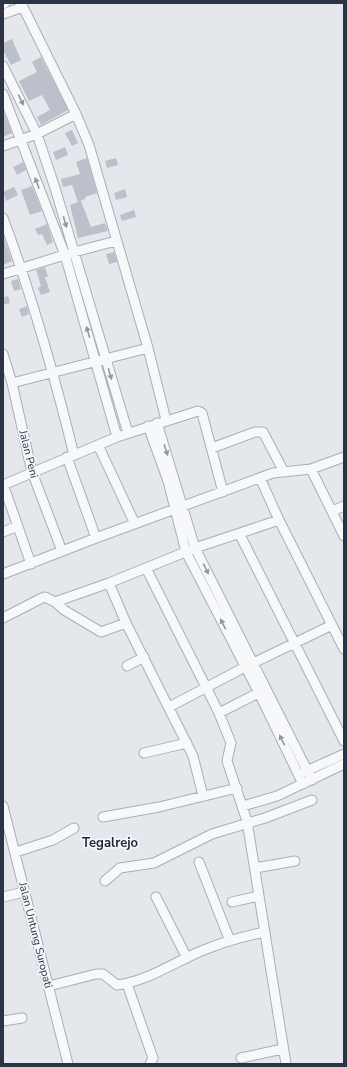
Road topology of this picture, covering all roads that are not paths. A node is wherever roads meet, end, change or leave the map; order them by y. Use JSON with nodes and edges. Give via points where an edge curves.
{"nodes":[{"id":1,"x":22,"y":5,"type":"edge"},
{"id":2,"x":3,"y":14,"type":"edge"},
{"id":3,"x":3,"y":66,"type":"edge"},
{"id":4,"x":3,"y":94,"type":"edge"},
{"id":5,"x":76,"y":114,"type":"junction"},
{"id":6,"x":37,"y":134,"type":"junction"},
{"id":7,"x":20,"y":139,"type":"junction"},
{"id":8,"x":3,"y":146,"type":"edge"},
{"id":9,"x":3,"y":218,"type":"edge"},
{"id":10,"x":116,"y":241,"type":"junction"},
{"id":11,"x":74,"y":252,"type":"junction"},
{"id":12,"x":65,"y":255,"type":"junction"},
{"id":13,"x":22,"y":268,"type":"junction"},
{"id":14,"x":3,"y":274,"type":"edge"},
{"id":15,"x":148,"y":348,"type":"junction"},
{"id":16,"x":3,"y":354,"type":"edge"},
{"id":17,"x":106,"y":358,"type":"junction"},
{"id":18,"x":96,"y":360,"type":"junction"},
{"id":19,"x":53,"y":371,"type":"junction"},
{"id":20,"x":12,"y":383,"type":"junction"},
{"id":21,"x":166,"y":420,"type":"junction"},
{"id":22,"x":157,"y":423,"type":"junction"},
{"id":23,"x":148,"y":426,"type":"junction"},
{"id":24,"x":128,"y":433,"type":"junction"},
{"id":25,"x":117,"y":437,"type":"junction"},
{"id":26,"x":98,"y":444,"type":"junction"},
{"id":27,"x":212,"y":448,"type":"junction"},
{"id":28,"x":70,"y":456,"type":"junction"},
{"id":29,"x":344,"y":457,"type":"edge"},
{"id":30,"x":311,"y":469,"type":"junction"},
{"id":31,"x":32,"y":472,"type":"junction"},
{"id":32,"x":284,"y":472,"type":"junction"},
{"id":33,"x":260,"y":478,"type":"junction"},
{"id":34,"x":171,"y":479,"type":"junction"},
{"id":35,"x":4,"y":487,"type":"edge"},
{"id":36,"x":223,"y":492,"type":"junction"},
{"id":37,"x":344,"y":506,"type":"edge"},
{"id":38,"x":178,"y":509,"type":"junction"},
{"id":39,"x":332,"y":511,"type":"junction"},
{"id":40,"x":279,"y":520,"type":"junction"},
{"id":41,"x":135,"y":524,"type":"junction"},
{"id":42,"x":18,"y":526,"type":"junction"},
{"id":43,"x":3,"y":532,"type":"edge"},
{"id":44,"x":240,"y":535,"type":"junction"},
{"id":45,"x":344,"y":536,"type":"edge"},
{"id":46,"x":96,"y":538,"type":"junction"},
{"id":47,"x":196,"y":548,"type":"junction"},
{"id":48,"x":62,"y":551,"type":"junction"},
{"id":49,"x":186,"y":552,"type":"junction"},
{"id":50,"x":31,"y":564,"type":"junction"},
{"id":51,"x":146,"y":568,"type":"junction"},
{"id":52,"x":3,"y":574,"type":"edge"},
{"id":53,"x":109,"y":583,"type":"junction"},
{"id":54,"x":55,"y":602,"type":"junction"},
{"id":55,"x":3,"y":618,"type":"edge"},
{"id":56,"x":126,"y":623,"type":"junction"},
{"id":57,"x":332,"y":625,"type":"junction"},
{"id":58,"x":294,"y":644,"type":"junction"},
{"id":59,"x":344,"y":649,"type":"edge"},
{"id":60,"x":144,"y":658,"type":"junction"},
{"id":61,"x":250,"y":665,"type":"junction"},
{"id":62,"x":127,"y":666,"type":"dead end"},
{"id":63,"x":204,"y":688,"type":"junction"},
{"id":64,"x":263,"y":690,"type":"junction"},
{"id":65,"x":169,"y":707,"type":"junction"},
{"id":66,"x":219,"y":713,"type":"junction"},
{"id":67,"x":344,"y":741,"type":"edge"},
{"id":68,"x":186,"y":743,"type":"junction"},
{"id":69,"x":144,"y":753,"type":"dead end"},
{"id":70,"x":344,"y":754,"type":"edge"},
{"id":71,"x":344,"y":764,"type":"edge"},
{"id":72,"x":308,"y":770,"type":"junction"},
{"id":73,"x":299,"y":775,"type":"junction"},
{"id":74,"x":312,"y":780,"type":"junction"},
{"id":75,"x":303,"y":784,"type":"junction"},
{"id":76,"x":236,"y":788,"type":"junction"},
{"id":77,"x":203,"y":796,"type":"junction"},
{"id":78,"x":312,"y":800,"type":"dead end"},
{"id":79,"x":3,"y":806,"type":"edge"},
{"id":80,"x":244,"y":808,"type":"junction"},
{"id":81,"x":103,"y":817,"type":"dead end"},
{"id":82,"x":247,"y":822,"type":"junction"},
{"id":83,"x":74,"y":828,"type":"dead end"},
{"id":84,"x":16,"y":852,"type":"junction"},
{"id":85,"x":295,"y":861,"type":"dead end"},
{"id":86,"x":199,"y":862,"type":"dead end"},
{"id":87,"x":255,"y":868,"type":"junction"},
{"id":88,"x":104,"y":881,"type":"dead end"},
{"id":89,"x":24,"y":892,"type":"junction"},
{"id":90,"x":3,"y":896,"type":"edge"},
{"id":91,"x":259,"y":896,"type":"junction"},
{"id":92,"x":156,"y":897,"type":"dead end"},
{"id":93,"x":232,"y":902,"type":"dead end"},
{"id":94,"x":265,"y":932,"type":"junction"},
{"id":95,"x":230,"y":941,"type":"junction"},
{"id":96,"x":187,"y":958,"type":"junction"},
{"id":97,"x":127,"y":984,"type":"junction"},
{"id":98,"x":49,"y":986,"type":"junction"},
{"id":99,"x":22,"y":1018,"type":"dead end"},
{"id":100,"x":3,"y":1022,"type":"edge"},
{"id":101,"x":283,"y":1049,"type":"junction"},
{"id":102,"x":242,"y":1058,"type":"dead end"},
{"id":103,"x":68,"y":1064,"type":"edge"},
{"id":104,"x":150,"y":1064,"type":"edge"},
{"id":105,"x":286,"y":1064,"type":"edge"}],
"edges":[{"from":1,"to":2,"type":"street"},
{"from":1,"to":5,"type":"street"},
{"from":3,"to":6,"type":"street","one_way":true},
{"from":4,"to":7,"type":"street"},
{"from":5,"to":6,"type":"street"},
{"from":5,"to":10,"type":"street","via":[[89,145]]},
{"from":6,"to":7,"type":"street"},
{"from":6,"to":11,"type":"street","one_way":true},
{"from":7,"to":8,"type":"street"},
{"from":12,"to":7,"type":"street","one_way":true},
{"from":9,"to":13,"type":"street"},
{"from":10,"to":11,"type":"street"},
{"from":10,"to":15,"type":"street"},
{"from":11,"to":12,"type":"street"},
{"from":11,"to":17,"type":"street"},
{"from":12,"to":13,"type":"street"},
{"from":18,"to":12,"type":"street","one_way":true},
{"from":13,"to":14,"type":"street"},
{"from":13,"to":19,"type":"street"},
{"from":15,"to":17,"type":"street"},
{"from":15,"to":21,"type":"street"},
{"from":16,"to":20,"type":"street","name":"Jalan Peni"},
{"from":17,"to":18,"type":"street"},
{"from":17,"to":24,"type":"street","one_way":true},
{"from":18,"to":19,"type":"street"},
{"from":18,"to":25,"type":"street"},
{"from":19,"to":20,"type":"street"},
{"from":19,"to":28,"type":"street"},
{"from":20,"to":31,"type":"street","name":"Jalan Peni"},
{"from":21,"to":22,"type":"street"},
{"from":21,"to":27,"type":"street","via":[[198,411],[202,413]]},
{"from":22,"to":23,"type":"street"},
{"from":22,"to":34,"type":"street","one_way":true},
{"from":23,"to":24,"type":"street"},
{"from":23,"to":34,"type":"street"},
{"from":24,"to":25,"type":"street"},
{"from":25,"to":26,"type":"street"},
{"from":26,"to":28,"type":"street"},
{"from":26,"to":41,"type":"street"},
{"from":27,"to":32,"type":"street","via":[[255,432],[263,432]]},
{"from":27,"to":36,"type":"street"},
{"from":28,"to":31,"type":"street"},
{"from":28,"to":46,"type":"street"},
{"from":29,"to":30,"type":"street"},
{"from":30,"to":32,"type":"street"},
{"from":30,"to":39,"type":"street"},
{"from":31,"to":35,"type":"street"},
{"from":31,"to":48,"type":"street","name":"Jalan Peni"},
{"from":32,"to":33,"type":"street"},
{"from":33,"to":36,"type":"street"},
{"from":33,"to":40,"type":"street"},
{"from":34,"to":38,"type":"street"},
{"from":35,"to":42,"type":"street"},
{"from":36,"to":38,"type":"street"},
{"from":37,"to":39,"type":"street"},
{"from":38,"to":41,"type":"street"},
{"from":38,"to":47,"type":"street"},
{"from":38,"to":49,"type":"street"},
{"from":39,"to":45,"type":"street"},
{"from":40,"to":44,"type":"street"},
{"from":40,"to":57,"type":"street"},
{"from":41,"to":46,"type":"street"},
{"from":42,"to":43,"type":"street"},
{"from":42,"to":50,"type":"street"},
{"from":44,"to":47,"type":"street"},
{"from":44,"to":58,"type":"street"},
{"from":46,"to":48,"type":"street"},
{"from":47,"to":49,"type":"street"},
{"from":47,"to":61,"type":"street","one_way":true},
{"from":48,"to":50,"type":"street"},
{"from":49,"to":51,"type":"street"},
{"from":61,"to":49,"type":"street","one_way":true},
{"from":50,"to":52,"type":"street"},
{"from":51,"to":53,"type":"street"},
{"from":51,"to":63,"type":"street"},
{"from":53,"to":54,"type":"street"},
{"from":53,"to":56,"type":"street"},
{"from":54,"to":55,"type":"street","via":[[45,597]]},
{"from":54,"to":56,"type":"street","via":[[100,632]]},
{"from":56,"to":60,"type":"street"},
{"from":57,"to":58,"type":"street"},
{"from":57,"to":59,"type":"street"},
{"from":58,"to":61,"type":"street"},
{"from":58,"to":67,"type":"street"},
{"from":60,"to":62,"type":"street"},
{"from":60,"to":65,"type":"street"},
{"from":61,"to":63,"type":"street"},
{"from":61,"to":64,"type":"street"},
{"from":63,"to":65,"type":"street"},
{"from":63,"to":66,"type":"street"},
{"from":64,"to":66,"type":"street"},
{"from":64,"to":72,"type":"street"},
{"from":73,"to":64,"type":"street","one_way":true},
{"from":65,"to":68,"type":"street"},
{"from":66,"to":76,"type":"street","via":[[231,743],[227,761]]},
{"from":68,"to":69,"type":"street"},
{"from":68,"to":77,"type":"street","via":[[197,769]]},
{"from":70,"to":72,"type":"street"},
{"from":71,"to":74,"type":"street"},
{"from":72,"to":73,"type":"street"},
{"from":72,"to":74,"type":"street"},
{"from":73,"to":75,"type":"street"},
{"from":74,"to":75,"type":"street"},
{"from":75,"to":80,"type":"street"},
{"from":76,"to":77,"type":"street"},
{"from":76,"to":80,"type":"street"},
{"from":77,"to":81,"type":"street"},
{"from":78,"to":82,"type":"street"},
{"from":79,"to":84,"type":"street","name":"Jalan Untung Suropati"},
{"from":80,"to":82,"type":"street"},
{"from":82,"to":87,"type":"street"},
{"from":82,"to":88,"type":"street","via":[[212,834],[154,863],[120,868]]},
{"from":83,"to":84,"type":"street","via":[[53,840]]},
{"from":84,"to":89,"type":"street","name":"Jalan Untung Suropati"},
{"from":85,"to":87,"type":"street"},
{"from":86,"to":95,"type":"street"},
{"from":87,"to":91,"type":"street"},
{"from":89,"to":90,"type":"street"},
{"from":89,"to":98,"type":"street","name":"Jalan Untung Suropati"},
{"from":91,"to":93,"type":"street"},
{"from":91,"to":94,"type":"street"},
{"from":92,"to":96,"type":"street"},
{"from":94,"to":95,"type":"street"},
{"from":94,"to":101,"type":"street"},
{"from":95,"to":96,"type":"street"},
{"from":96,"to":97,"type":"street"},
{"from":97,"to":98,"type":"street","via":[[117,985],[103,974],[96,974]]},
{"from":97,"to":104,"type":"street","via":[[153,1058]]},
{"from":98,"to":103,"type":"street","name":"Jalan Untung Suropati"},
{"from":99,"to":100,"type":"street"},
{"from":101,"to":102,"type":"street"},
{"from":101,"to":105,"type":"street"}]}
